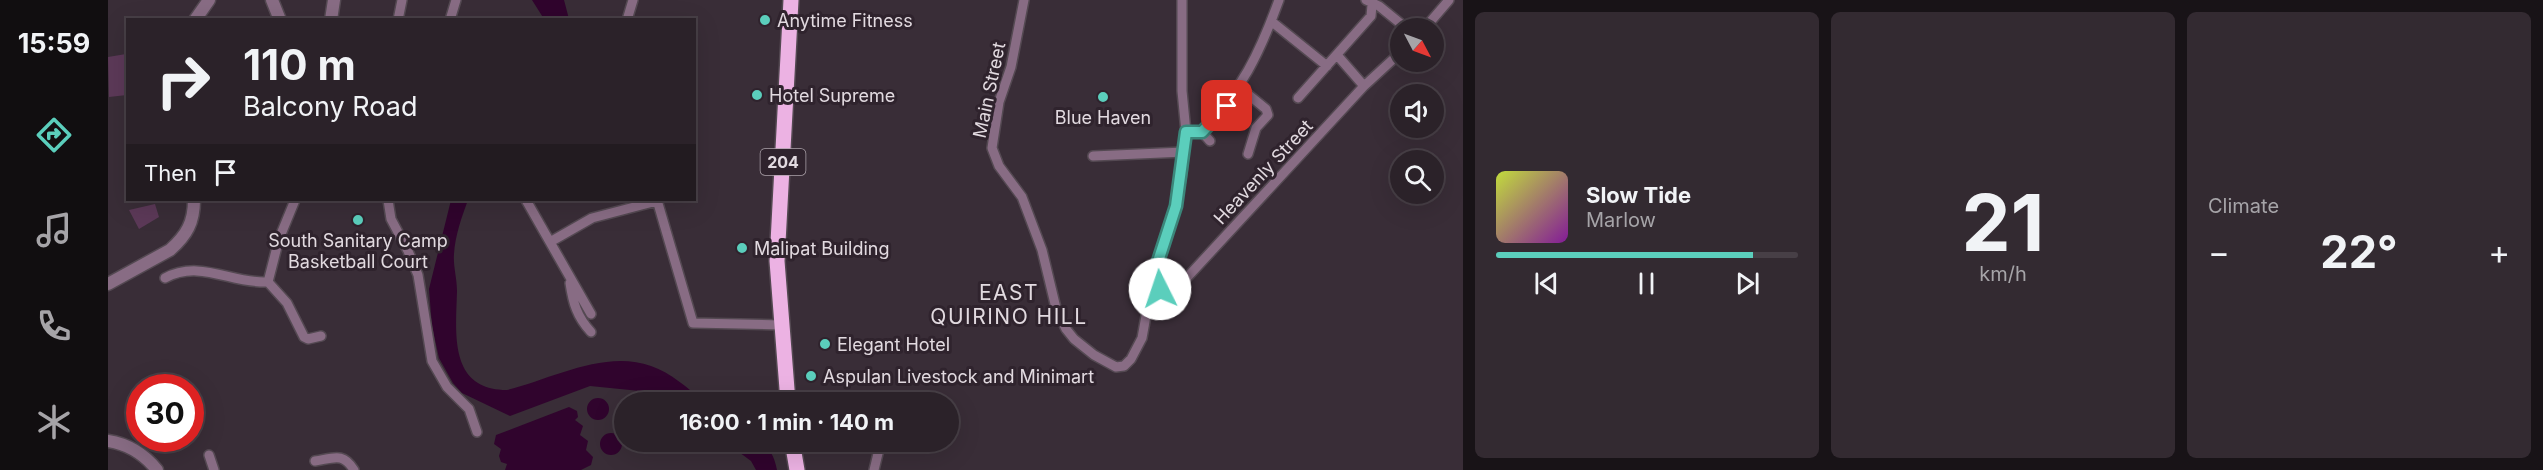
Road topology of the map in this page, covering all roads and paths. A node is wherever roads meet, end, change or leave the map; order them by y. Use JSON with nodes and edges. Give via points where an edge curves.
{"nodes":[{"id":1,"x":209,"y":0,"type":"edge"},
{"id":2,"x":272,"y":0,"type":"edge"},
{"id":3,"x":334,"y":0,"type":"edge"},
{"id":4,"x":402,"y":0,"type":"edge"},
{"id":5,"x":456,"y":0,"type":"edge"},
{"id":6,"x":632,"y":0,"type":"edge"},
{"id":7,"x":791,"y":0,"type":"edge"},
{"id":8,"x":1024,"y":0,"type":"edge"},
{"id":9,"x":1182,"y":0,"type":"edge"},
{"id":10,"x":1279,"y":0,"type":"edge"},
{"id":11,"x":1449,"y":0,"type":"edge"},
{"id":12,"x":1369,"y":2,"type":"edge"},
{"id":13,"x":196,"y":18,"type":"edge"},
{"id":14,"x":279,"y":18,"type":"edge"},
{"id":15,"x":331,"y":18,"type":"edge"},
{"id":16,"x":398,"y":18,"type":"edge"},
{"id":17,"x":451,"y":18,"type":"edge"},
{"id":18,"x":628,"y":18,"type":"edge"},
{"id":19,"x":1394,"y":18,"type":"edge"},
{"id":20,"x":1434,"y":18,"type":"edge"},
{"id":21,"x":1271,"y":21,"type":"junction"},
{"id":22,"x":1337,"y":55,"type":"junction"},
{"id":23,"x":1390,"y":62,"type":"edge"},
{"id":24,"x":1327,"y":66,"type":"junction"},
{"id":25,"x":1365,"y":86,"type":"junction"},
{"id":26,"x":1239,"y":87,"type":"junction"},
{"id":27,"x":1298,"y":98,"type":"dead end"},
{"id":28,"x":1186,"y":132,"type":"junction"},
{"id":29,"x":1202,"y":132,"type":"junction"},
{"id":30,"x":1210,"y":141,"type":"dead end"},
{"id":31,"x":1184,"y":152,"type":"junction"},
{"id":32,"x":1248,"y":154,"type":"dead end"},
{"id":33,"x":1093,"y":156,"type":"dead end"},
{"id":34,"x":194,"y":201,"type":"edge"},
{"id":35,"x":296,"y":201,"type":"edge"},
{"id":36,"x":388,"y":201,"type":"edge"},
{"id":37,"x":527,"y":201,"type":"edge"},
{"id":38,"x":653,"y":201,"type":"edge"},
{"id":39,"x":657,"y":201,"type":"edge"},
{"id":40,"x":550,"y":242,"type":"junction"},
{"id":41,"x":569,"y":277,"type":"junction"},
{"id":42,"x":1153,"y":277,"type":"junction"},
{"id":43,"x":165,"y":278,"type":"dead end"},
{"id":44,"x":268,"y":282,"type":"junction"},
{"id":45,"x":108,"y":284,"type":"edge"},
{"id":46,"x":591,"y":314,"type":"dead end"},
{"id":47,"x":781,"y":324,"type":"junction"},
{"id":48,"x":591,"y":332,"type":"dead end"},
{"id":49,"x":321,"y":336,"type":"dead end"},
{"id":50,"x":787,"y":392,"type":"edge"},
{"id":51,"x":477,"y":432,"type":"dead end"},
{"id":52,"x":108,"y":441,"type":"edge"},
{"id":53,"x":794,"y":452,"type":"edge"},
{"id":54,"x":878,"y":452,"type":"edge"},
{"id":55,"x":209,"y":455,"type":"dead end"},
{"id":56,"x":315,"y":461,"type":"dead end"},
{"id":57,"x":157,"y":470,"type":"edge"},
{"id":58,"x":214,"y":470,"type":"edge"},
{"id":59,"x":354,"y":470,"type":"edge"},
{"id":60,"x":797,"y":470,"type":"edge"},
{"id":61,"x":874,"y":470,"type":"edge"}],
"edges":[{"from":1,"to":13,"type":"street"},
{"from":2,"to":14,"type":"street"},
{"from":3,"to":15,"type":"street"},
{"from":4,"to":16,"type":"street"},
{"from":5,"to":17,"type":"street"},
{"from":6,"to":18,"type":"street"},
{"from":7,"to":47,"type":"highway","number":"204","via":[[777,261]]},
{"from":8,"to":42,"type":"street","name":"Main Street","via":[[992,148],[1028,210],[1056,308],[1066,328],[1082,346],[1112,366],[1124,366],[1142,338]]},
{"from":9,"to":28,"type":"street"},
{"from":10,"to":21,"type":"street"},
{"from":11,"to":20,"type":"street"},
{"from":12,"to":19,"type":"street"},
{"from":12,"to":22,"type":"street","via":[[1371,16]]},
{"from":21,"to":24,"type":"street"},
{"from":21,"to":26,"type":"street"},
{"from":22,"to":24,"type":"street"},
{"from":22,"to":25,"type":"street"},
{"from":23,"to":25,"type":"street","name":"Heavenly Street"},
{"from":24,"to":27,"type":"street"},
{"from":25,"to":42,"type":"street","name":"Heavenly Street","via":[[1178,291],[1165,296]]},
{"from":26,"to":29,"type":"street"},
{"from":26,"to":32,"type":"street","via":[[1268,115],[1256,128]]},
{"from":28,"to":29,"type":"street"},
{"from":28,"to":31,"type":"street"},
{"from":29,"to":30,"type":"street"},
{"from":31,"to":33,"type":"street"},
{"from":31,"to":42,"type":"street","via":[[1176,206]]},
{"from":34,"to":45,"type":"street","via":[[192,225],[179,242]]},
{"from":35,"to":44,"type":"street"},
{"from":36,"to":51,"type":"street","via":[[391,219],[418,275],[432,361],[447,387],[470,409]]},
{"from":37,"to":40,"type":"street"},
{"from":38,"to":40,"type":"street","via":[[592,218]]},
{"from":39,"to":47,"type":"street","via":[[693,323]]},
{"from":40,"to":41,"type":"street"},
{"from":41,"to":46,"type":"street"},
{"from":41,"to":48,"type":"street","via":[[573,303],[580,320]]},
{"from":43,"to":44,"type":"street","via":[[182,271],[201,270]]},
{"from":44,"to":49,"type":"street","via":[[287,303],[304,338]]},
{"from":47,"to":50,"type":"highway","number":"204"},
{"from":52,"to":57,"type":"street","via":[[133,449]]},
{"from":53,"to":60,"type":"highway"},
{"from":54,"to":61,"type":"street"},
{"from":55,"to":58,"type":"street"},
{"from":56,"to":59,"type":"street","via":[[341,457]]}]}
